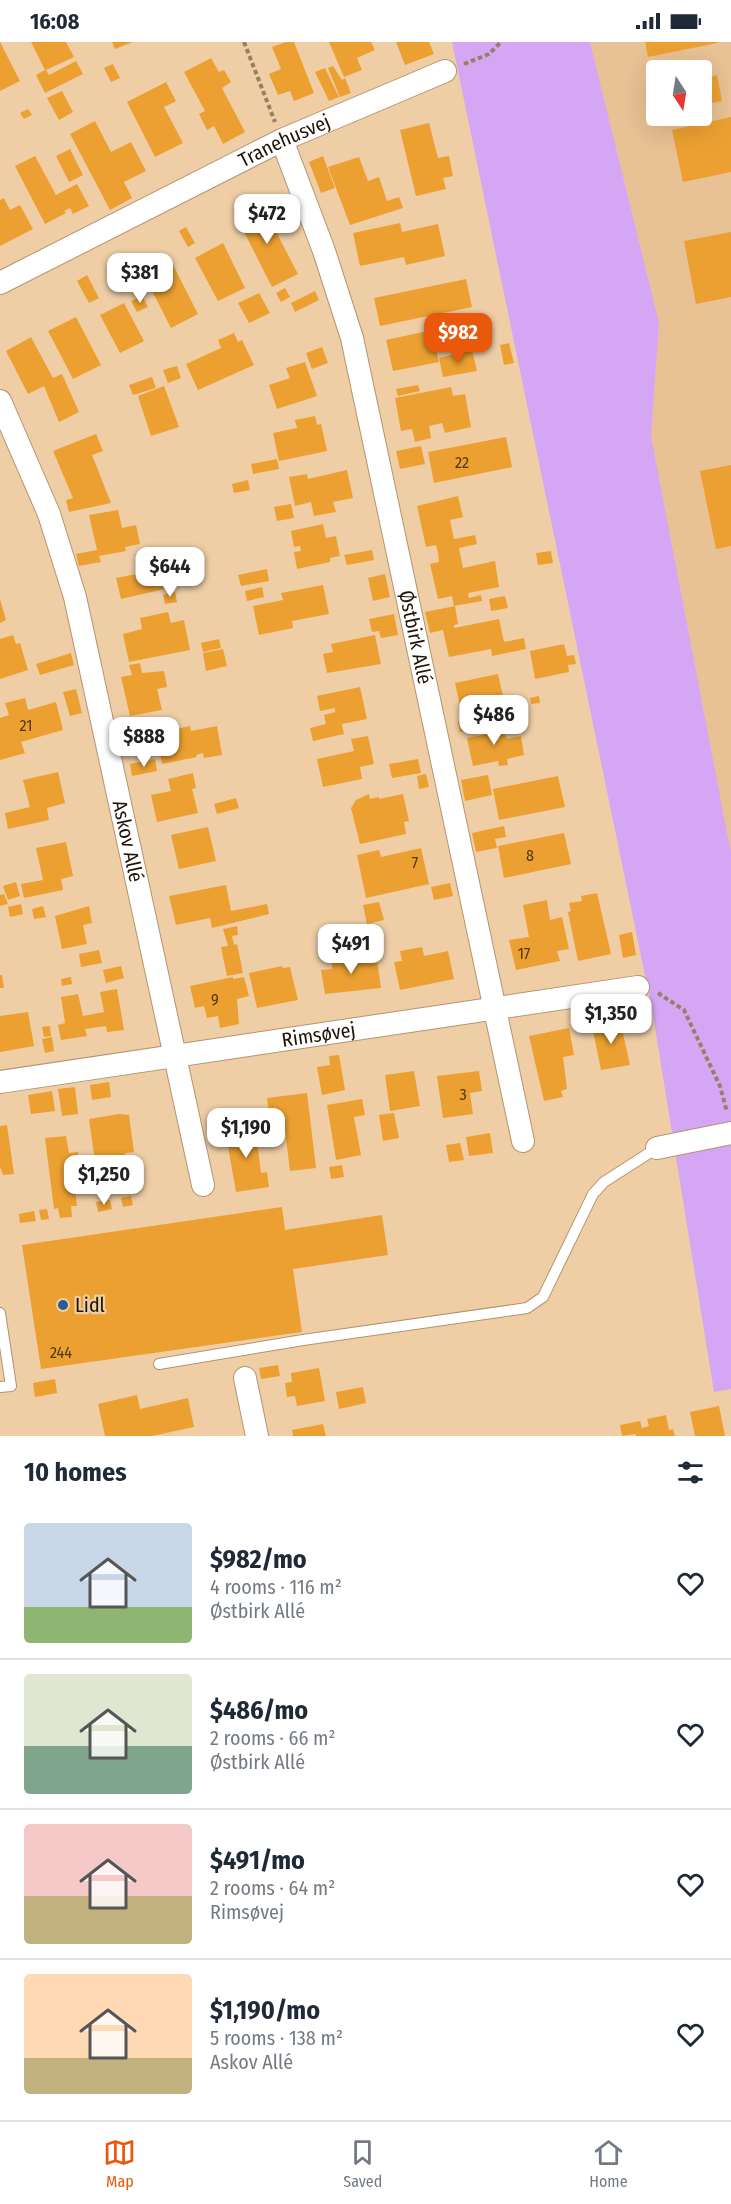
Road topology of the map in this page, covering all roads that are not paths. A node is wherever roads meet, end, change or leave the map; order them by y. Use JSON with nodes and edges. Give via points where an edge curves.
{"nodes":[{"id":1,"x":445,"y":72,"type":"road end"},
{"id":2,"x":282,"y":140,"type":"junction"},
{"id":3,"x":0,"y":283,"type":"edge"},
{"id":4,"x":0,"y":402,"type":"edge"},
{"id":5,"x":638,"y":987,"type":"road end"},
{"id":6,"x":495,"y":1008,"type":"junction"},
{"id":7,"x":173,"y":1055,"type":"junction"},
{"id":8,"x":0,"y":1082,"type":"edge"},
{"id":9,"x":730,"y":1124,"type":"edge"},
{"id":10,"x":523,"y":1142,"type":"dead end"},
{"id":11,"x":657,"y":1148,"type":"joint"},
{"id":12,"x":203,"y":1185,"type":"dead end"},
{"id":13,"x":0,"y":1313,"type":"edge"},
{"id":14,"x":159,"y":1364,"type":"dead end"},
{"id":15,"x":245,"y":1378,"type":"dead end"},
{"id":16,"x":0,"y":1387,"type":"edge"},
{"id":17,"x":257,"y":1436,"type":"edge"}],
"edges":[{"from":1,"to":2,"type":"street","name":"Tranehusvej"},
{"from":2,"to":3,"type":"street","name":"Tranehusvej"},
{"from":2,"to":6,"type":"street","name":"Østbirk Allé","via":[[352,338]]},
{"from":4,"to":7,"type":"street","name":"Askov Allé","via":[[49,514],[75,597]]},
{"from":5,"to":6,"type":"street","name":"Rimsøvej"},
{"from":6,"to":7,"type":"street","name":"Rimsøvej"},
{"from":6,"to":10,"type":"street","name":"Østbirk Allé"},
{"from":7,"to":8,"type":"street","name":"Rimsøvej"},
{"from":7,"to":12,"type":"street","name":"Askov Allé"},
{"from":9,"to":11,"type":"street"},
{"from":11,"to":14,"type":"lane","via":[[604,1182],[593,1194],[543,1297],[527,1308]]},
{"from":13,"to":16,"type":"lane","via":[[12,1386]]},
{"from":15,"to":17,"type":"street"}]}
